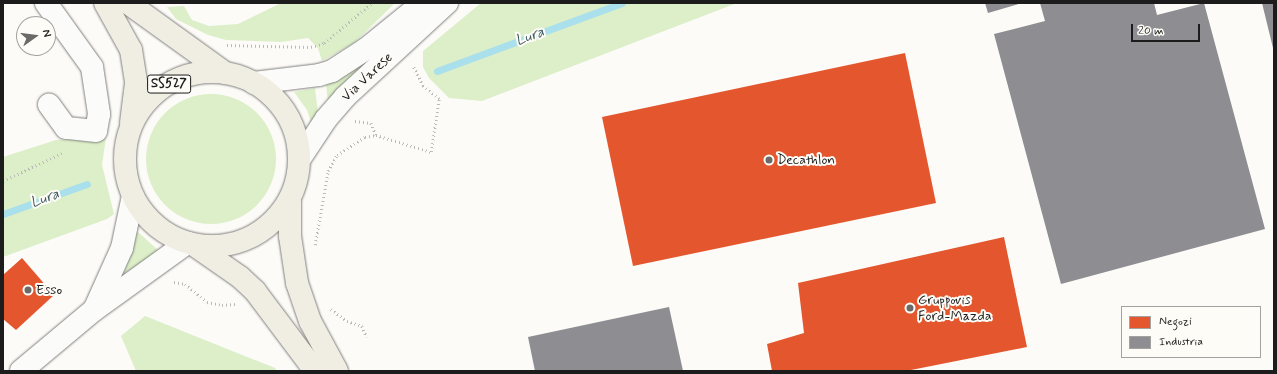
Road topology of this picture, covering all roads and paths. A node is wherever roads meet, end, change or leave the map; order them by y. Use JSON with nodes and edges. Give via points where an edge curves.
{"nodes":[{"id":1,"x":46,"y":3,"type":"edge"},
{"id":2,"x":106,"y":3,"type":"edge"},
{"id":3,"x":128,"y":3,"type":"edge"},
{"id":4,"x":372,"y":3,"type":"edge"},
{"id":5,"x":424,"y":3,"type":"edge"},
{"id":6,"x":447,"y":3,"type":"edge"},
{"id":7,"x":222,"y":44,"type":"dead end"},
{"id":8,"x":414,"y":62,"type":"dead end"},
{"id":9,"x":225,"y":73,"type":"junction"},
{"id":10,"x":254,"y":83,"type":"junction"},
{"id":11,"x":49,"y":105,"type":"dead end"},
{"id":12,"x":350,"y":121,"type":"dead end"},
{"id":13,"x":131,"y":128,"type":"junction"},
{"id":14,"x":376,"y":135,"type":"junction"},
{"id":15,"x":298,"y":160,"type":"junction"},
{"id":16,"x":133,"y":196,"type":"junction"},
{"id":17,"x":290,"y":199,"type":"junction"},
{"id":18,"x":190,"y":244,"type":"junction"},
{"id":19,"x":315,"y":247,"type":"dead end"},
{"id":20,"x":169,"y":282,"type":"dead end"},
{"id":21,"x":327,"y":301,"type":"dead end"},
{"id":22,"x":240,"y":302,"type":"dead end"},
{"id":23,"x":94,"y":310,"type":"junction"},
{"id":24,"x":368,"y":336,"type":"dead end"},
{"id":25,"x":21,"y":371,"type":"edge"},
{"id":26,"x":315,"y":371,"type":"edge"},
{"id":27,"x":337,"y":371,"type":"edge"}],
"edges":[{"from":1,"to":11,"type":"street","via":[[92,67],[99,114],[96,131],[66,128]]},
{"from":2,"to":13,"type":"main road","via":[[122,30],[132,56],[136,83]]},
{"from":3,"to":9,"type":"main road"},
{"from":4,"to":7,"type":"path","via":[[336,36],[311,47]]},
{"from":5,"to":10,"type":"street","name":"Via Varese","via":[[366,49],[332,71]]},
{"from":6,"to":15,"type":"street","name":"Via Varese","via":[[345,97],[326,119]]},
{"from":8,"to":14,"type":"path","via":[[413,68],[423,86],[439,99],[431,152]]},
{"from":9,"to":10,"type":"main road","number":"SS527"},
{"from":9,"to":13,"type":"main road","number":"SS527","via":[[192,75],[166,86],[149,100]]},
{"from":10,"to":15,"type":"main road","number":"SS527","via":[[287,115],[297,144]]},
{"from":12,"to":14,"type":"path","via":[[371,123]]},
{"from":13,"to":16,"type":"main road","number":"SS527","via":[[125,162]]},
{"from":14,"to":19,"type":"path","via":[[365,137],[337,155],[328,171]]},
{"from":15,"to":17,"type":"main road","number":"SS527","via":[[298,173]]},
{"from":16,"to":18,"type":"main road","number":"SS527","via":[[153,224],[167,234]]},
{"from":16,"to":23,"type":"street","via":[[122,248]]},
{"from":17,"to":18,"type":"main road","number":"SS527","via":[[271,223],[245,240],[215,247]]},
{"from":17,"to":27,"type":"main road","via":[[290,236],[297,283],[310,322]]},
{"from":18,"to":23,"type":"street"},
{"from":18,"to":26,"type":"main road","via":[[240,277],[255,291]]},
{"from":20,"to":22,"type":"path","via":[[185,284],[207,302],[217,305]]},
{"from":21,"to":24,"type":"path","via":[[330,308],[347,321],[362,326]]},
{"from":23,"to":25,"type":"street"}]}
